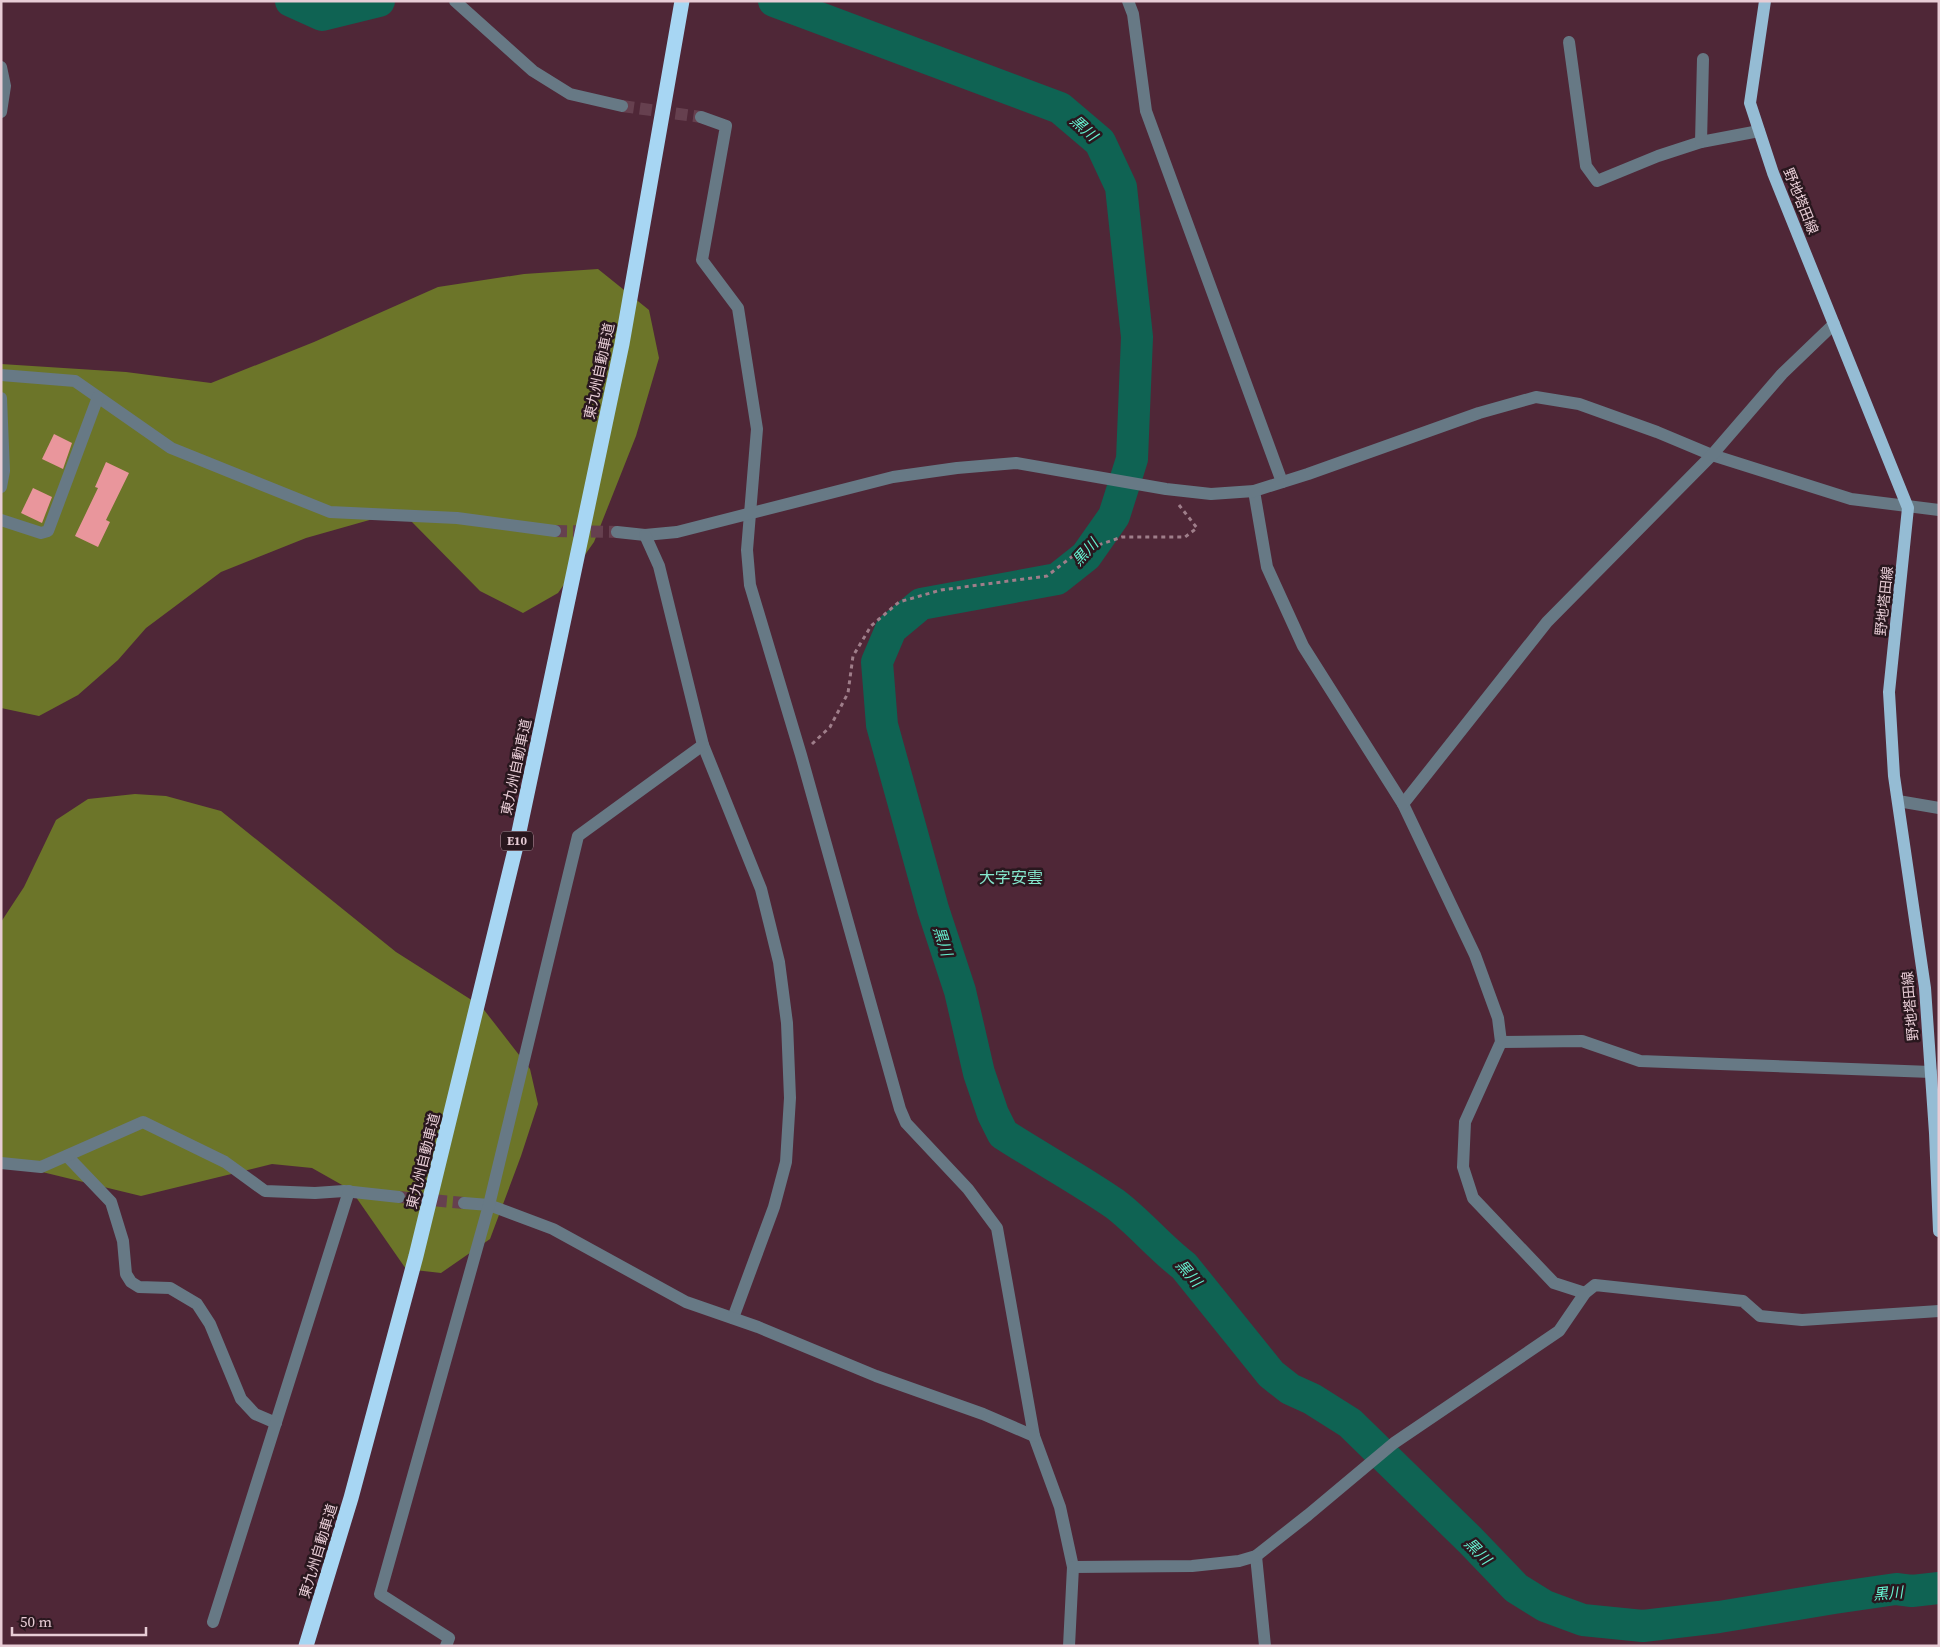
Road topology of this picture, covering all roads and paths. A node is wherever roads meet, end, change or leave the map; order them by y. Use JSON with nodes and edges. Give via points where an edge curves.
{"nodes":[{"id":1,"x":455,"y":1,"type":"edge"},
{"id":2,"x":682,"y":1,"type":"edge"},
{"id":3,"x":1128,"y":1,"type":"edge"},
{"id":4,"x":1765,"y":1,"type":"edge"},
{"id":5,"x":1570,"y":42,"type":"dead end"},
{"id":6,"x":1703,"y":59,"type":"dead end"},
{"id":7,"x":1,"y":67,"type":"edge"},
{"id":8,"x":622,"y":106,"type":"tunnel mouth"},
{"id":9,"x":1,"y":112,"type":"edge"},
{"id":10,"x":701,"y":117,"type":"tunnel mouth"},
{"id":11,"x":1759,"y":131,"type":"junction"},
{"id":12,"x":1701,"y":142,"type":"junction"},
{"id":13,"x":1834,"y":324,"type":"junction"},
{"id":14,"x":1,"y":375,"type":"edge"},
{"id":15,"x":1,"y":398,"type":"edge"},
{"id":16,"x":98,"y":398,"type":"junction"},
{"id":17,"x":1712,"y":455,"type":"junction"},
{"id":18,"x":1282,"y":482,"type":"junction"},
{"id":19,"x":1,"y":487,"type":"edge"},
{"id":20,"x":1166,"y":489,"type":"junction"},
{"id":21,"x":1254,"y":490,"type":"junction"},
{"id":22,"x":1908,"y":508,"type":"junction"},
{"id":23,"x":1939,"y":510,"type":"edge"},
{"id":24,"x":750,"y":514,"type":"junction"},
{"id":25,"x":1,"y":520,"type":"edge"},
{"id":26,"x":555,"y":531,"type":"tunnel mouth"},
{"id":27,"x":617,"y":532,"type":"tunnel mouth"},
{"id":28,"x":645,"y":535,"type":"junction"},
{"id":29,"x":703,"y":745,"type":"junction"},
{"id":30,"x":801,"y":755,"type":"junction"},
{"id":31,"x":1898,"y":801,"type":"junction"},
{"id":32,"x":1403,"y":804,"type":"junction"},
{"id":33,"x":1939,"y":808,"type":"edge"},
{"id":34,"x":1501,"y":1042,"type":"junction"},
{"id":35,"x":1931,"y":1072,"type":"junction"},
{"id":36,"x":1936,"y":1096,"type":"edge"},
{"id":37,"x":67,"y":1156,"type":"junction"},
{"id":38,"x":1,"y":1163,"type":"edge"},
{"id":39,"x":349,"y":1191,"type":"junction"},
{"id":40,"x":399,"y":1197,"type":"tunnel mouth"},
{"id":41,"x":464,"y":1203,"type":"tunnel mouth"},
{"id":42,"x":490,"y":1205,"type":"junction"},
{"id":43,"x":1939,"y":1231,"type":"edge"},
{"id":44,"x":1585,"y":1293,"type":"junction"},
{"id":45,"x":1939,"y":1311,"type":"edge"},
{"id":46,"x":732,"y":1318,"type":"junction"},
{"id":47,"x":276,"y":1423,"type":"junction"},
{"id":48,"x":1034,"y":1436,"type":"junction"},
{"id":49,"x":1256,"y":1556,"type":"junction"},
{"id":50,"x":1073,"y":1567,"type":"junction"},
{"id":51,"x":214,"y":1622,"type":"dead end"},
{"id":52,"x":306,"y":1646,"type":"edge"},
{"id":53,"x":446,"y":1646,"type":"edge"},
{"id":54,"x":1069,"y":1646,"type":"edge"},
{"id":55,"x":1265,"y":1646,"type":"edge"}],
"edges":[{"from":1,"to":8,"type":"street","via":[[533,71],[570,94]]},
{"from":2,"to":52,"type":"highway","name":"東九州自動車道","number":"E10","via":[[622,344],[553,676],[486,973],[416,1256],[351,1498]]},
{"from":3,"to":18,"type":"street","via":[[1133,14],[1146,111]]},
{"from":4,"to":11,"type":"main road","name":"野地塔田線","via":[[1750,103]]},
{"from":5,"to":12,"type":"street","via":[[1586,166],[1597,181]]},
{"from":6,"to":12,"type":"street"},
{"from":7,"to":9,"type":"street","via":[[5,86]]},
{"from":10,"to":24,"type":"street","via":[[726,126],[702,260],[738,308],[757,429]]},
{"from":11,"to":12,"type":"street"},
{"from":11,"to":13,"type":"main road","name":"野地塔田線"},
{"from":13,"to":17,"type":"street","via":[[1782,374]]},
{"from":13,"to":22,"type":"main road","name":"野地塔田線"},
{"from":14,"to":16,"type":"street","via":[[75,381]]},
{"from":15,"to":19,"type":"street","via":[[4,472]]},
{"from":16,"to":25,"type":"street","via":[[48,531],[41,533]]},
{"from":16,"to":26,"type":"street","via":[[171,448],[330,512],[457,518]]},
{"from":17,"to":18,"type":"street","via":[[1579,404],[1536,397],[1479,413]]},
{"from":17,"to":22,"type":"street","via":[[1851,499]]},
{"from":17,"to":32,"type":"street","via":[[1547,622]]},
{"from":18,"to":21,"type":"street"},
{"from":20,"to":21,"type":"street","via":[[1211,494]]},
{"from":20,"to":24,"type":"street","via":[[1016,463],[893,477]]},
{"from":20,"to":30,"type":"path","via":[[1197,528],[1185,537],[1122,537],[1078,552],[1046,576],[941,590],[898,602],[871,626],[853,656],[848,693],[830,728]]},
{"from":21,"to":32,"type":"street","via":[[1267,567],[1303,646]]},
{"from":22,"to":23,"type":"street"},
{"from":22,"to":31,"type":"main road","name":"野地塔田線","via":[[1889,692]]},
{"from":24,"to":28,"type":"street","via":[[677,532]]},
{"from":24,"to":30,"type":"street","via":[[747,550],[750,585]]},
{"from":27,"to":28,"type":"street"},
{"from":28,"to":29,"type":"street","via":[[659,566]]},
{"from":29,"to":42,"type":"street","via":[[578,836]]},
{"from":29,"to":46,"type":"street","via":[[761,889],[779,962],[787,1023],[790,1098],[786,1162],[774,1207]]},
{"from":30,"to":48,"type":"street","via":[[900,1110],[916,1136],[968,1189],[997,1228]]},
{"from":31,"to":33,"type":"street"},
{"from":31,"to":35,"type":"main road","name":"野地塔田線","via":[[1922,970]]},
{"from":32,"to":34,"type":"street","via":[[1475,955],[1498,1018]]},
{"from":34,"to":35,"type":"street","via":[[1582,1041],[1640,1062]]},
{"from":34,"to":44,"type":"street","via":[[1465,1122],[1463,1167],[1473,1198],[1554,1283]]},
{"from":35,"to":36,"type":"main road","name":"野地塔田線"},
{"from":36,"to":43,"type":"main road","name":"野地塔田線"},
{"from":37,"to":38,"type":"street","via":[[41,1167]]},
{"from":37,"to":39,"type":"street","via":[[143,1122],[225,1162],[265,1191]]},
{"from":37,"to":47,"type":"street","via":[[111,1202],[123,1241],[126,1274],[131,1282],[139,1287],[170,1288],[197,1304],[210,1324],[241,1399],[255,1414]]},
{"from":39,"to":40,"type":"street"},
{"from":39,"to":47,"type":"street"},
{"from":41,"to":42,"type":"street"},
{"from":42,"to":46,"type":"street","via":[[552,1229],[686,1302]]},
{"from":42,"to":53,"type":"street","via":[[380,1594],[449,1638]]},
{"from":44,"to":45,"type":"street","via":[[1595,1285],[1743,1301],[1760,1316],[1802,1320]]},
{"from":44,"to":49,"type":"street","via":[[1559,1331],[1394,1444]]},
{"from":46,"to":48,"type":"street"},
{"from":47,"to":51,"type":"street"},
{"from":48,"to":50,"type":"street","via":[[1060,1507]]},
{"from":49,"to":50,"type":"street","via":[[1192,1566]]},
{"from":49,"to":55,"type":"street"},
{"from":50,"to":54,"type":"street"}]}
